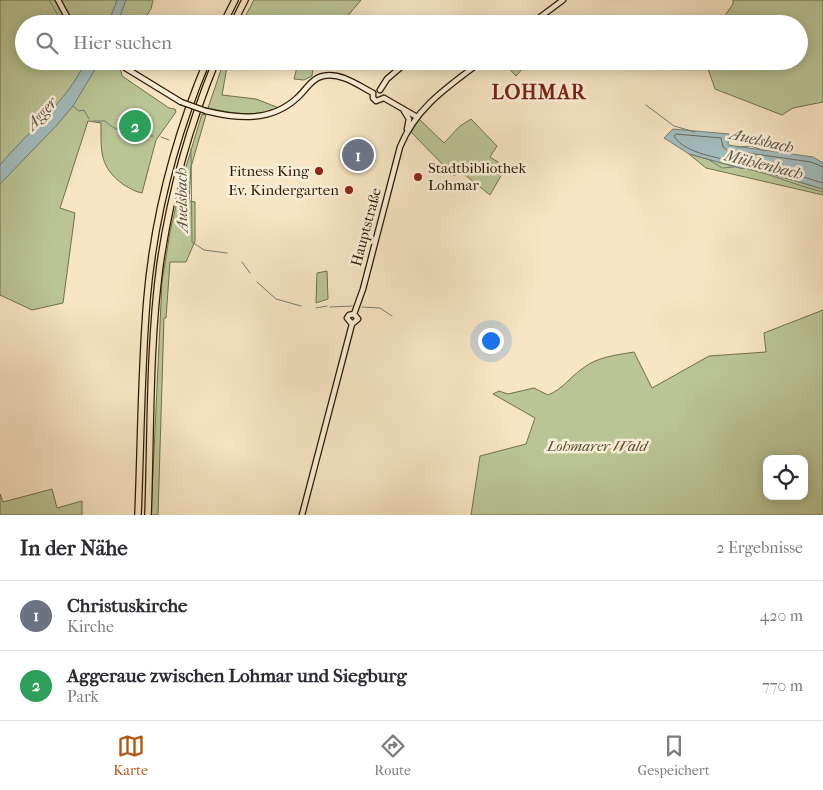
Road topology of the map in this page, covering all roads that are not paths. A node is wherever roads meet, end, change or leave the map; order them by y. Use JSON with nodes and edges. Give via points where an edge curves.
{"nodes":[{"id":1,"x":58,"y":0,"type":"edge"},
{"id":2,"x":235,"y":0,"type":"edge"},
{"id":3,"x":245,"y":0,"type":"edge"},
{"id":4,"x":563,"y":0,"type":"edge"},
{"id":5,"x":66,"y":15,"type":"edge"},
{"id":6,"x":228,"y":15,"type":"edge"},
{"id":7,"x":238,"y":15,"type":"edge"},
{"id":8,"x":543,"y":15,"type":"edge"},
{"id":9,"x":128,"y":70,"type":"edge"},
{"id":10,"x":204,"y":70,"type":"edge"},
{"id":11,"x":213,"y":70,"type":"edge"},
{"id":12,"x":397,"y":70,"type":"edge"},
{"id":13,"x":470,"y":70,"type":"edge"},
{"id":14,"x":380,"y":90,"type":"junction"},
{"id":15,"x":373,"y":93,"type":"junction"},
{"id":16,"x":384,"y":98,"type":"junction"},
{"id":17,"x":402,"y":108,"type":"junction"},
{"id":18,"x":417,"y":117,"type":"junction"},
{"id":19,"x":407,"y":132,"type":"junction"},
{"id":20,"x":138,"y":515,"type":"edge"},
{"id":21,"x":148,"y":515,"type":"edge"},
{"id":22,"x":302,"y":515,"type":"edge"}],
"edges":[{"from":1,"to":5,"type":"main road"},
{"from":2,"to":6,"type":"highway"},
{"from":3,"to":7,"type":"highway"},
{"from":4,"to":8,"type":"main road"},
{"from":9,"to":15,"type":"main road","bridge":true,"via":[[181,102],[206,111],[238,116],[273,114],[289,105],[318,77],[338,76]]},
{"from":10,"to":20,"type":"highway","via":[[170,167],[151,265],[145,327]]},
{"from":11,"to":21,"type":"highway","via":[[179,170],[160,266],[154,327]]},
{"from":12,"to":14,"type":"main road","via":[[386,79]]},
{"from":13,"to":18,"type":"main road","name":"Hauptstraße","via":[[433,99]]},
{"from":14,"to":15,"type":"main road"},
{"from":14,"to":16,"type":"main road"},
{"from":15,"to":16,"type":"main road","via":[[372,98],[376,101]]},
{"from":16,"to":17,"type":"main road"},
{"from":17,"to":18,"type":"main road"},
{"from":17,"to":19,"type":"main road","via":[[408,116]]},
{"from":18,"to":19,"type":"main road","name":"Hauptstraße"},
{"from":19,"to":22,"type":"main road","name":"Hauptstraße","via":[[354,314],[358,319],[352,324]]}]}
